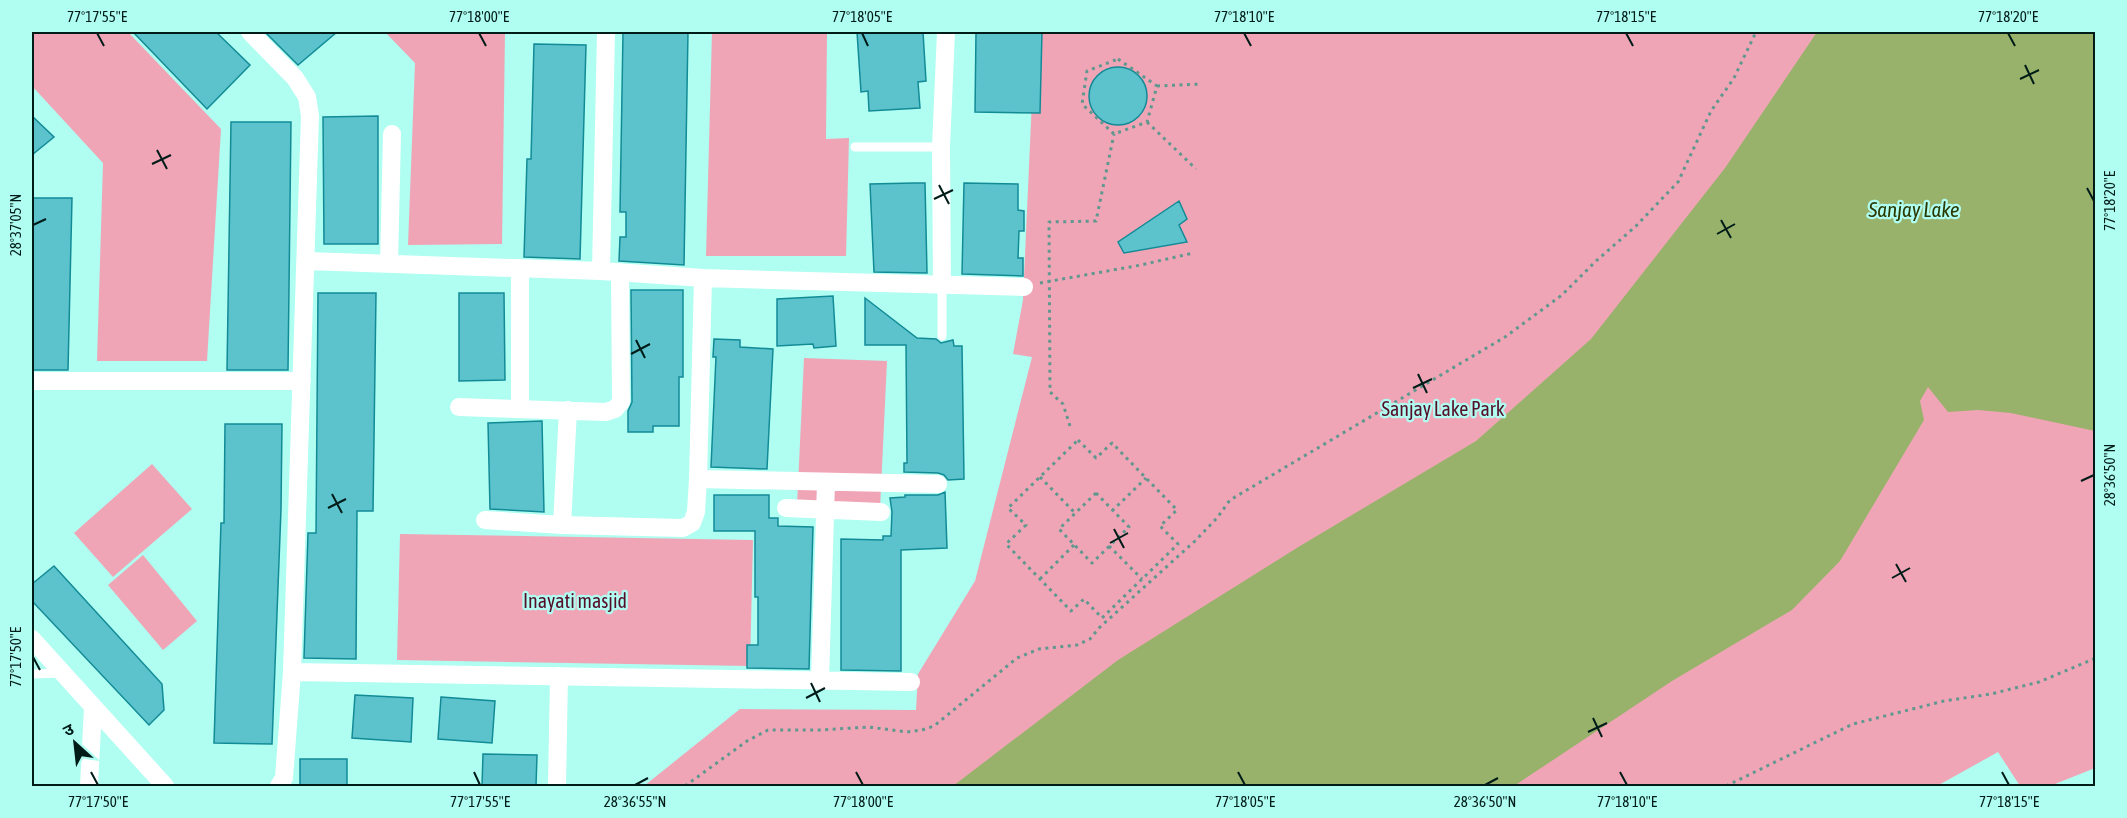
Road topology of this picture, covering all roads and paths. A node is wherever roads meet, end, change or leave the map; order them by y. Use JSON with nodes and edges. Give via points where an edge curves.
{"nodes":[{"id":1,"x":250,"y":32,"type":"edge"},
{"id":2,"x":606,"y":32,"type":"edge"},
{"id":3,"x":946,"y":32,"type":"edge"},
{"id":4,"x":1756,"y":32,"type":"edge"},
{"id":5,"x":1202,"y":84,"type":"dead end"},
{"id":6,"x":1157,"y":86,"type":"junction"},
{"id":7,"x":1147,"y":122,"type":"junction"},
{"id":8,"x":392,"y":134,"type":"dead end"},
{"id":9,"x":1114,"y":134,"type":"junction"},
{"id":10,"x":855,"y":147,"type":"dead end"},
{"id":11,"x":941,"y":147,"type":"junction"},
{"id":12,"x":1196,"y":169,"type":"dead end"},
{"id":13,"x":1193,"y":253,"type":"dead end"},
{"id":14,"x":307,"y":261,"type":"junction"},
{"id":15,"x":389,"y":264,"type":"junction"},
{"id":16,"x":520,"y":268,"type":"junction"},
{"id":17,"x":601,"y":271,"type":"junction"},
{"id":18,"x":620,"y":272,"type":"junction"},
{"id":19,"x":703,"y":278,"type":"junction"},
{"id":20,"x":1049,"y":281,"type":"junction"},
{"id":21,"x":942,"y":283,"type":"junction"},
{"id":22,"x":1024,"y":287,"type":"dead end"},
{"id":23,"x":942,"y":336,"type":"dead end"},
{"id":24,"x":32,"y":381,"type":"edge"},
{"id":25,"x":302,"y":381,"type":"junction"},
{"id":26,"x":459,"y":407,"type":"dead end"},
{"id":27,"x":520,"y":408,"type":"junction"},
{"id":28,"x":568,"y":410,"type":"junction"},
{"id":29,"x":1070,"y":426,"type":"dead end"},
{"id":30,"x":1040,"y":477,"type":"junction"},
{"id":31,"x":1146,"y":478,"type":"junction"},
{"id":32,"x":698,"y":479,"type":"junction"},
{"id":33,"x":826,"y":482,"type":"junction"},
{"id":34,"x":938,"y":484,"type":"dead end"},
{"id":35,"x":786,"y":508,"type":"dead end"},
{"id":36,"x":826,"y":511,"type":"junction"},
{"id":37,"x":1112,"y":511,"type":"junction"},
{"id":38,"x":881,"y":512,"type":"dead end"},
{"id":39,"x":1075,"y":513,"type":"junction"},
{"id":40,"x":485,"y":520,"type":"dead end"},
{"id":41,"x":562,"y":525,"type":"junction"},
{"id":42,"x":1074,"y":545,"type":"junction"},
{"id":43,"x":1109,"y":546,"type":"junction"},
{"id":44,"x":1040,"y":579,"type":"junction"},
{"id":45,"x":1142,"y":579,"type":"junction"},
{"id":46,"x":32,"y":639,"type":"edge"},
{"id":47,"x":2096,"y":658,"type":"edge"},
{"id":48,"x":292,"y":672,"type":"junction"},
{"id":49,"x":32,"y":674,"type":"edge"},
{"id":50,"x":63,"y":674,"type":"junction"},
{"id":51,"x":559,"y":676,"type":"junction"},
{"id":52,"x":820,"y":681,"type":"junction"},
{"id":53,"x":911,"y":682,"type":"dead end"},
{"id":54,"x":93,"y":708,"type":"junction"},
{"id":55,"x":282,"y":784,"type":"edge"},
{"id":56,"x":89,"y":786,"type":"edge"},
{"id":57,"x":165,"y":786,"type":"edge"},
{"id":58,"x":557,"y":786,"type":"edge"},
{"id":59,"x":685,"y":786,"type":"edge"},
{"id":60,"x":1726,"y":786,"type":"edge"}],
"edges":[{"from":1,"to":14,"type":"street","via":[[295,78],[307,97]]},
{"from":2,"to":17,"type":"street"},
{"from":3,"to":11,"type":"street"},
{"from":4,"to":59,"type":"path","via":[[1734,78],[1711,111],[1678,182],[1562,295],[1505,337],[1230,500],[1196,541],[1090,639],[1077,645],[1028,652],[1017,658],[934,726],[907,732],[869,727],[768,730]]},
{"from":5,"to":6,"type":"path"},
{"from":6,"to":7,"type":"path"},
{"from":6,"to":9,"type":"path","via":[[1118,59],[1088,70],[1082,104]]},
{"from":7,"to":9,"type":"path"},
{"from":7,"to":12,"type":"path"},
{"from":8,"to":15,"type":"street"},
{"from":9,"to":20,"type":"path","via":[[1096,221],[1049,222]]},
{"from":10,"to":11,"type":"lane"},
{"from":11,"to":21,"type":"street"},
{"from":13,"to":20,"type":"path"},
{"from":14,"to":15,"type":"street"},
{"from":14,"to":25,"type":"street"},
{"from":15,"to":16,"type":"street"},
{"from":16,"to":17,"type":"street"},
{"from":16,"to":27,"type":"street"},
{"from":17,"to":18,"type":"street"},
{"from":18,"to":19,"type":"street"},
{"from":18,"to":28,"type":"street","via":[[621,402],[606,411]]},
{"from":19,"to":21,"type":"street"},
{"from":19,"to":32,"type":"street"},
{"from":20,"to":29,"type":"path","via":[[1050,392],[1063,404]]},
{"from":21,"to":22,"type":"street"},
{"from":21,"to":23,"type":"lane"},
{"from":24,"to":25,"type":"street"},
{"from":25,"to":48,"type":"street"},
{"from":26,"to":27,"type":"street"},
{"from":27,"to":28,"type":"street"},
{"from":28,"to":41,"type":"street"},
{"from":30,"to":31,"type":"path","via":[[1078,440],[1096,458],[1112,443]]},
{"from":30,"to":39,"type":"path"},
{"from":30,"to":44,"type":"path","via":[[1008,508],[1026,525],[1006,544]]},
{"from":31,"to":37,"type":"path"},
{"from":31,"to":45,"type":"path","via":[[1178,510],[1160,526],[1178,544]]},
{"from":32,"to":33,"type":"street"},
{"from":32,"to":41,"type":"street","via":[[696,512],[692,522],[683,528]]},
{"from":33,"to":34,"type":"street"},
{"from":33,"to":36,"type":"street"},
{"from":35,"to":36,"type":"street"},
{"from":36,"to":38,"type":"street"},
{"from":36,"to":52,"type":"street"},
{"from":37,"to":39,"type":"path","via":[[1096,493]]},
{"from":37,"to":43,"type":"path","via":[[1129,527]]},
{"from":39,"to":42,"type":"path","via":[[1059,529]]},
{"from":40,"to":41,"type":"street"},
{"from":42,"to":43,"type":"path","via":[[1092,563]]},
{"from":42,"to":44,"type":"path"},
{"from":43,"to":45,"type":"path"},
{"from":44,"to":45,"type":"path","via":[[1071,611],[1084,599],[1102,618]]},
{"from":46,"to":50,"type":"street"},
{"from":47,"to":60,"type":"path","via":[[2039,682],[1853,724]]},
{"from":48,"to":51,"type":"street"},
{"from":48,"to":55,"type":"street"},
{"from":49,"to":50,"type":"lane"},
{"from":50,"to":54,"type":"street"},
{"from":51,"to":52,"type":"street"},
{"from":51,"to":58,"type":"street"},
{"from":52,"to":53,"type":"street"},
{"from":54,"to":56,"type":"street"},
{"from":54,"to":57,"type":"street"}]}
